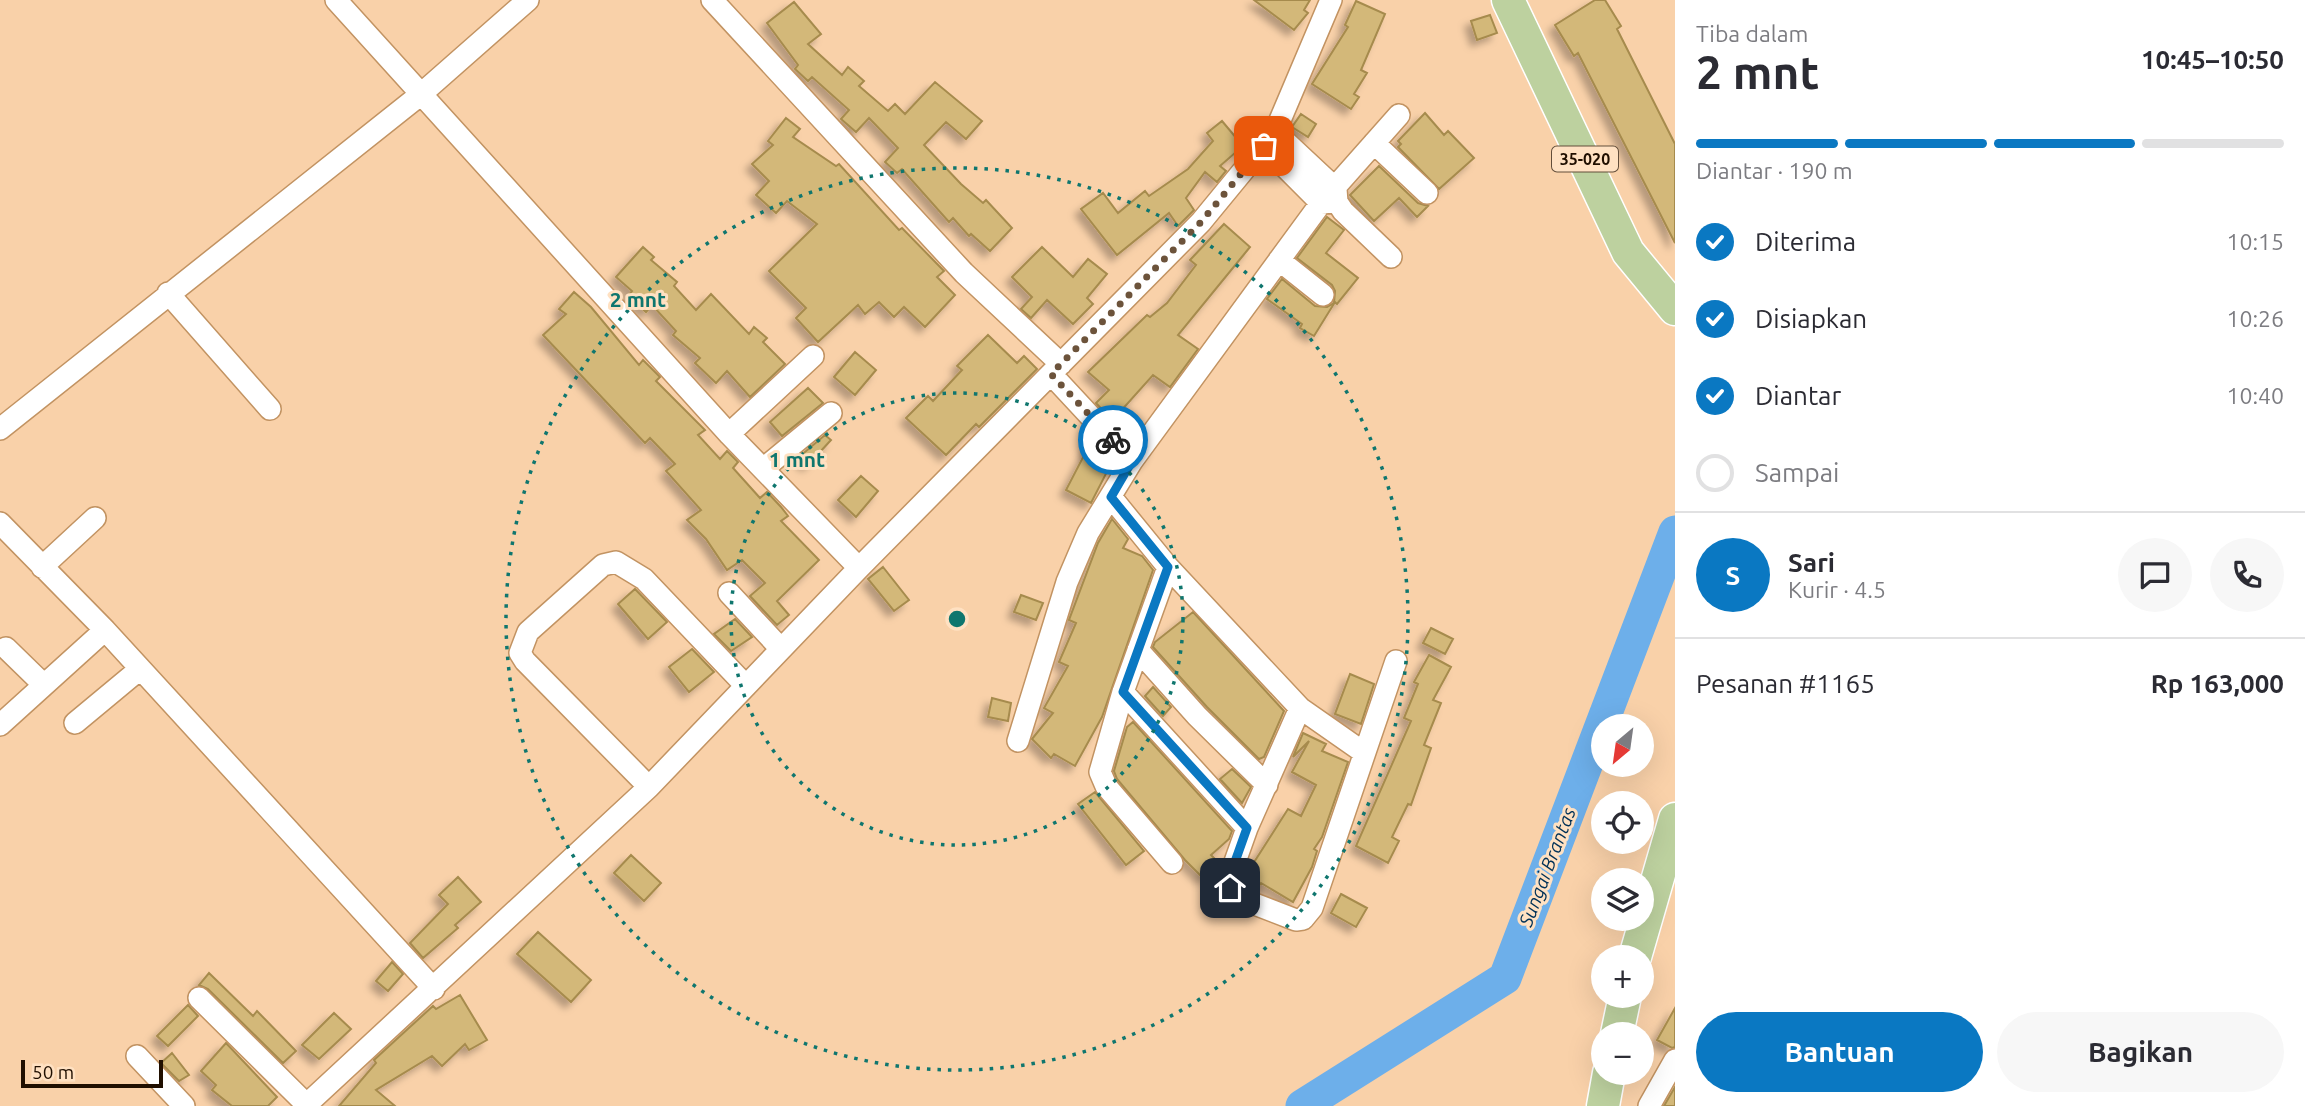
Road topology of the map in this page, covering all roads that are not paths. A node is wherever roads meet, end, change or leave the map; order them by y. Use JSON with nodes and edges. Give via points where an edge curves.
{"nodes":[{"id":1,"x":336,"y":0,"type":"edge"},
{"id":2,"x":528,"y":0,"type":"edge"},
{"id":3,"x":712,"y":0,"type":"edge"},
{"id":4,"x":1331,"y":0,"type":"edge"},
{"id":5,"x":1508,"y":0,"type":"edge"},
{"id":6,"x":421,"y":96,"type":"junction"},
{"id":7,"x":1399,"y":115,"type":"dead end"},
{"id":8,"x":1269,"y":139,"type":"junction"},
{"id":9,"x":1374,"y":143,"type":"junction"},
{"id":10,"x":1427,"y":193,"type":"dead end"},
{"id":11,"x":1331,"y":198,"type":"junction"},
{"id":12,"x":1391,"y":257,"type":"dead end"},
{"id":13,"x":1279,"y":260,"type":"junction"},
{"id":14,"x":168,"y":293,"type":"junction"},
{"id":15,"x":1323,"y":295,"type":"dead end"},
{"id":16,"x":1675,"y":309,"type":"edge"},
{"id":17,"x":813,"y":356,"type":"dead end"},
{"id":18,"x":1056,"y":369,"type":"junction"},
{"id":19,"x":270,"y":409,"type":"dead end"},
{"id":20,"x":831,"y":413,"type":"dead end"},
{"id":21,"x":0,"y":429,"type":"edge"},
{"id":22,"x":729,"y":434,"type":"junction"},
{"id":23,"x":1132,"y":461,"type":"junction"},
{"id":24,"x":763,"y":469,"type":"junction"},
{"id":25,"x":1111,"y":497,"type":"junction"},
{"id":26,"x":95,"y":518,"type":"dead end"},
{"id":27,"x":0,"y":523,"type":"edge"},
{"id":28,"x":42,"y":567,"type":"junction"},
{"id":29,"x":1168,"y":567,"type":"junction"},
{"id":30,"x":859,"y":568,"type":"junction"},
{"id":31,"x":729,"y":593,"type":"dead end"},
{"id":32,"x":105,"y":630,"type":"junction"},
{"id":33,"x":6,"y":648,"type":"dead end"},
{"id":34,"x":781,"y":649,"type":"junction"},
{"id":35,"x":1138,"y":650,"type":"junction"},
{"id":36,"x":1395,"y":661,"type":"dead end"},
{"id":37,"x":140,"y":669,"type":"junction"},
{"id":38,"x":44,"y":685,"type":"junction"},
{"id":39,"x":746,"y":686,"type":"junction"},
{"id":40,"x":1123,"y":692,"type":"junction"},
{"id":41,"x":1300,"y":708,"type":"junction"},
{"id":42,"x":75,"y":723,"type":"dead end"},
{"id":43,"x":0,"y":725,"type":"edge"},
{"id":44,"x":1018,"y":741,"type":"dead end"},
{"id":45,"x":1363,"y":752,"type":"junction"},
{"id":46,"x":1267,"y":785,"type":"junction"},
{"id":47,"x":649,"y":787,"type":"junction"},
{"id":48,"x":1675,"y":819,"type":"edge"},
{"id":49,"x":1247,"y":828,"type":"junction"},
{"id":50,"x":1172,"y":863,"type":"dead end"},
{"id":51,"x":1638,"y":945,"type":"edge"},
{"id":52,"x":434,"y":989,"type":"junction"},
{"id":53,"x":199,"y":999,"type":"dead end"},
{"id":54,"x":137,"y":1056,"type":"dead end"},
{"id":55,"x":1675,"y":1060,"type":"edge"},
{"id":56,"x":1607,"y":1085,"type":"edge"},
{"id":57,"x":306,"y":1105,"type":"edge"},
{"id":58,"x":184,"y":1106,"type":"edge"},
{"id":59,"x":1603,"y":1106,"type":"edge"},
{"id":60,"x":1649,"y":1106,"type":"edge"}],
"edges":[{"from":1,"to":6,"type":"street"},
{"from":2,"to":6,"type":"street"},
{"from":3,"to":18,"type":"street"},
{"from":4,"to":8,"type":"street"},
{"from":5,"to":16,"type":"main road","number":"35-020","via":[[1628,252]]},
{"from":6,"to":14,"type":"street"},
{"from":6,"to":22,"type":"street"},
{"from":7,"to":9,"type":"street"},
{"from":8,"to":11,"type":"street"},
{"from":8,"to":18,"type":"street","via":[[1201,222]]},
{"from":9,"to":10,"type":"street"},
{"from":9,"to":11,"type":"street"},
{"from":11,"to":12,"type":"street"},
{"from":11,"to":13,"type":"street"},
{"from":13,"to":15,"type":"street"},
{"from":13,"to":23,"type":"street"},
{"from":14,"to":19,"type":"street"},
{"from":14,"to":21,"type":"street"},
{"from":17,"to":22,"type":"street"},
{"from":18,"to":23,"type":"street"},
{"from":18,"to":30,"type":"street"},
{"from":20,"to":24,"type":"street"},
{"from":22,"to":24,"type":"street"},
{"from":23,"to":25,"type":"street"},
{"from":24,"to":30,"type":"street"},
{"from":25,"to":29,"type":"street"},
{"from":25,"to":44,"type":"street","via":[[1088,533],[1067,582]]},
{"from":26,"to":28,"type":"street"},
{"from":27,"to":28,"type":"street"},
{"from":28,"to":32,"type":"street"},
{"from":29,"to":35,"type":"street"},
{"from":29,"to":41,"type":"street"},
{"from":30,"to":34,"type":"street"},
{"from":31,"to":34,"type":"street"},
{"from":32,"to":37,"type":"street"},
{"from":32,"to":38,"type":"street"},
{"from":33,"to":38,"type":"street"},
{"from":34,"to":39,"type":"street"},
{"from":35,"to":40,"type":"street"},
{"from":35,"to":46,"type":"street"},
{"from":36,"to":45,"type":"street"},
{"from":37,"to":42,"type":"street"},
{"from":37,"to":52,"type":"street"},
{"from":38,"to":43,"type":"street"},
{"from":39,"to":47,"type":"street"},
{"from":39,"to":47,"type":"street","via":[[644,579],[617,562],[603,565],[528,632],[520,653],[525,661]]},
{"from":40,"to":49,"type":"street"},
{"from":40,"to":50,"type":"street","via":[[1100,772]]},
{"from":41,"to":45,"type":"street"},
{"from":41,"to":46,"type":"street"},
{"from":45,"to":49,"type":"street","via":[[1312,908],[1303,919],[1239,898],[1230,888]]},
{"from":46,"to":49,"type":"street"},
{"from":47,"to":52,"type":"street"},
{"from":48,"to":51,"type":"main road"},
{"from":52,"to":57,"type":"street"},
{"from":53,"to":57,"type":"street"},
{"from":54,"to":58,"type":"street"},
{"from":55,"to":60,"type":"street"},
{"from":56,"to":59,"type":"main road"}]}
